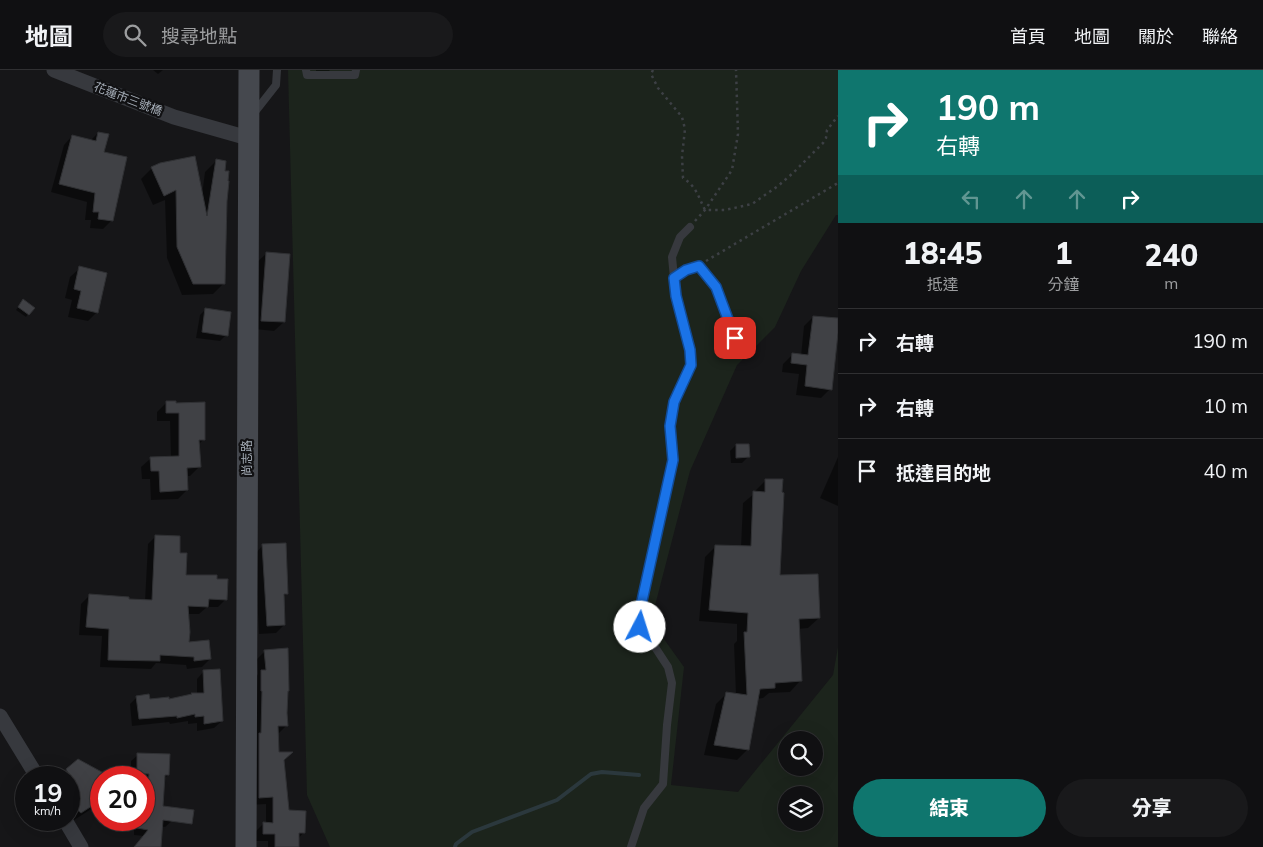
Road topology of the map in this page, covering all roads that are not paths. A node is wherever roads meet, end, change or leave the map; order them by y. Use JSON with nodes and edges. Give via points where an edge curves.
{"nodes":[{"id":1,"x":54,"y":70,"type":"edge"},
{"id":2,"x":249,"y":70,"type":"edge"},
{"id":3,"x":277,"y":70,"type":"edge"},
{"id":4,"x":306,"y":70,"type":"edge"},
{"id":5,"x":356,"y":70,"type":"edge"},
{"id":6,"x":249,"y":128,"type":"junction"},
{"id":7,"x":690,"y":227,"type":"road end"},
{"id":8,"x":674,"y":278,"type":"junction"},
{"id":9,"x":742,"y":355,"type":"dead end"},
{"id":10,"x":0,"y":716,"type":"edge"},
{"id":11,"x":31,"y":766,"type":"edge"},
{"id":12,"x":72,"y":831,"type":"edge"},
{"id":13,"x":81,"y":847,"type":"edge"},
{"id":14,"x":246,"y":847,"type":"edge"},
{"id":15,"x":631,"y":847,"type":"edge"}],
"edges":[{"from":1,"to":6,"type":"street","name":"花蓮市三號橋","via":[[174,117]]},
{"from":2,"to":6,"type":"street","name":"尚志路"},
{"from":3,"to":6,"type":"lane","via":[[276,85]]},
{"from":4,"to":5,"type":"lane","via":[[307,74],[355,75]]},
{"from":6,"to":14,"type":"street","name":"尚志路"},
{"from":7,"to":8,"type":"lane","via":[[680,237],[672,257]]},
{"from":8,"to":9,"type":"lane","via":[[699,266],[716,287]]},
{"from":8,"to":15,"type":"lane","via":[[691,365],[674,402],[670,426],[673,460],[640,610],[640,627],[668,667],[672,683],[663,784],[644,808]]},
{"from":10,"to":11,"type":"street"},
{"from":12,"to":13,"type":"street"}]}
